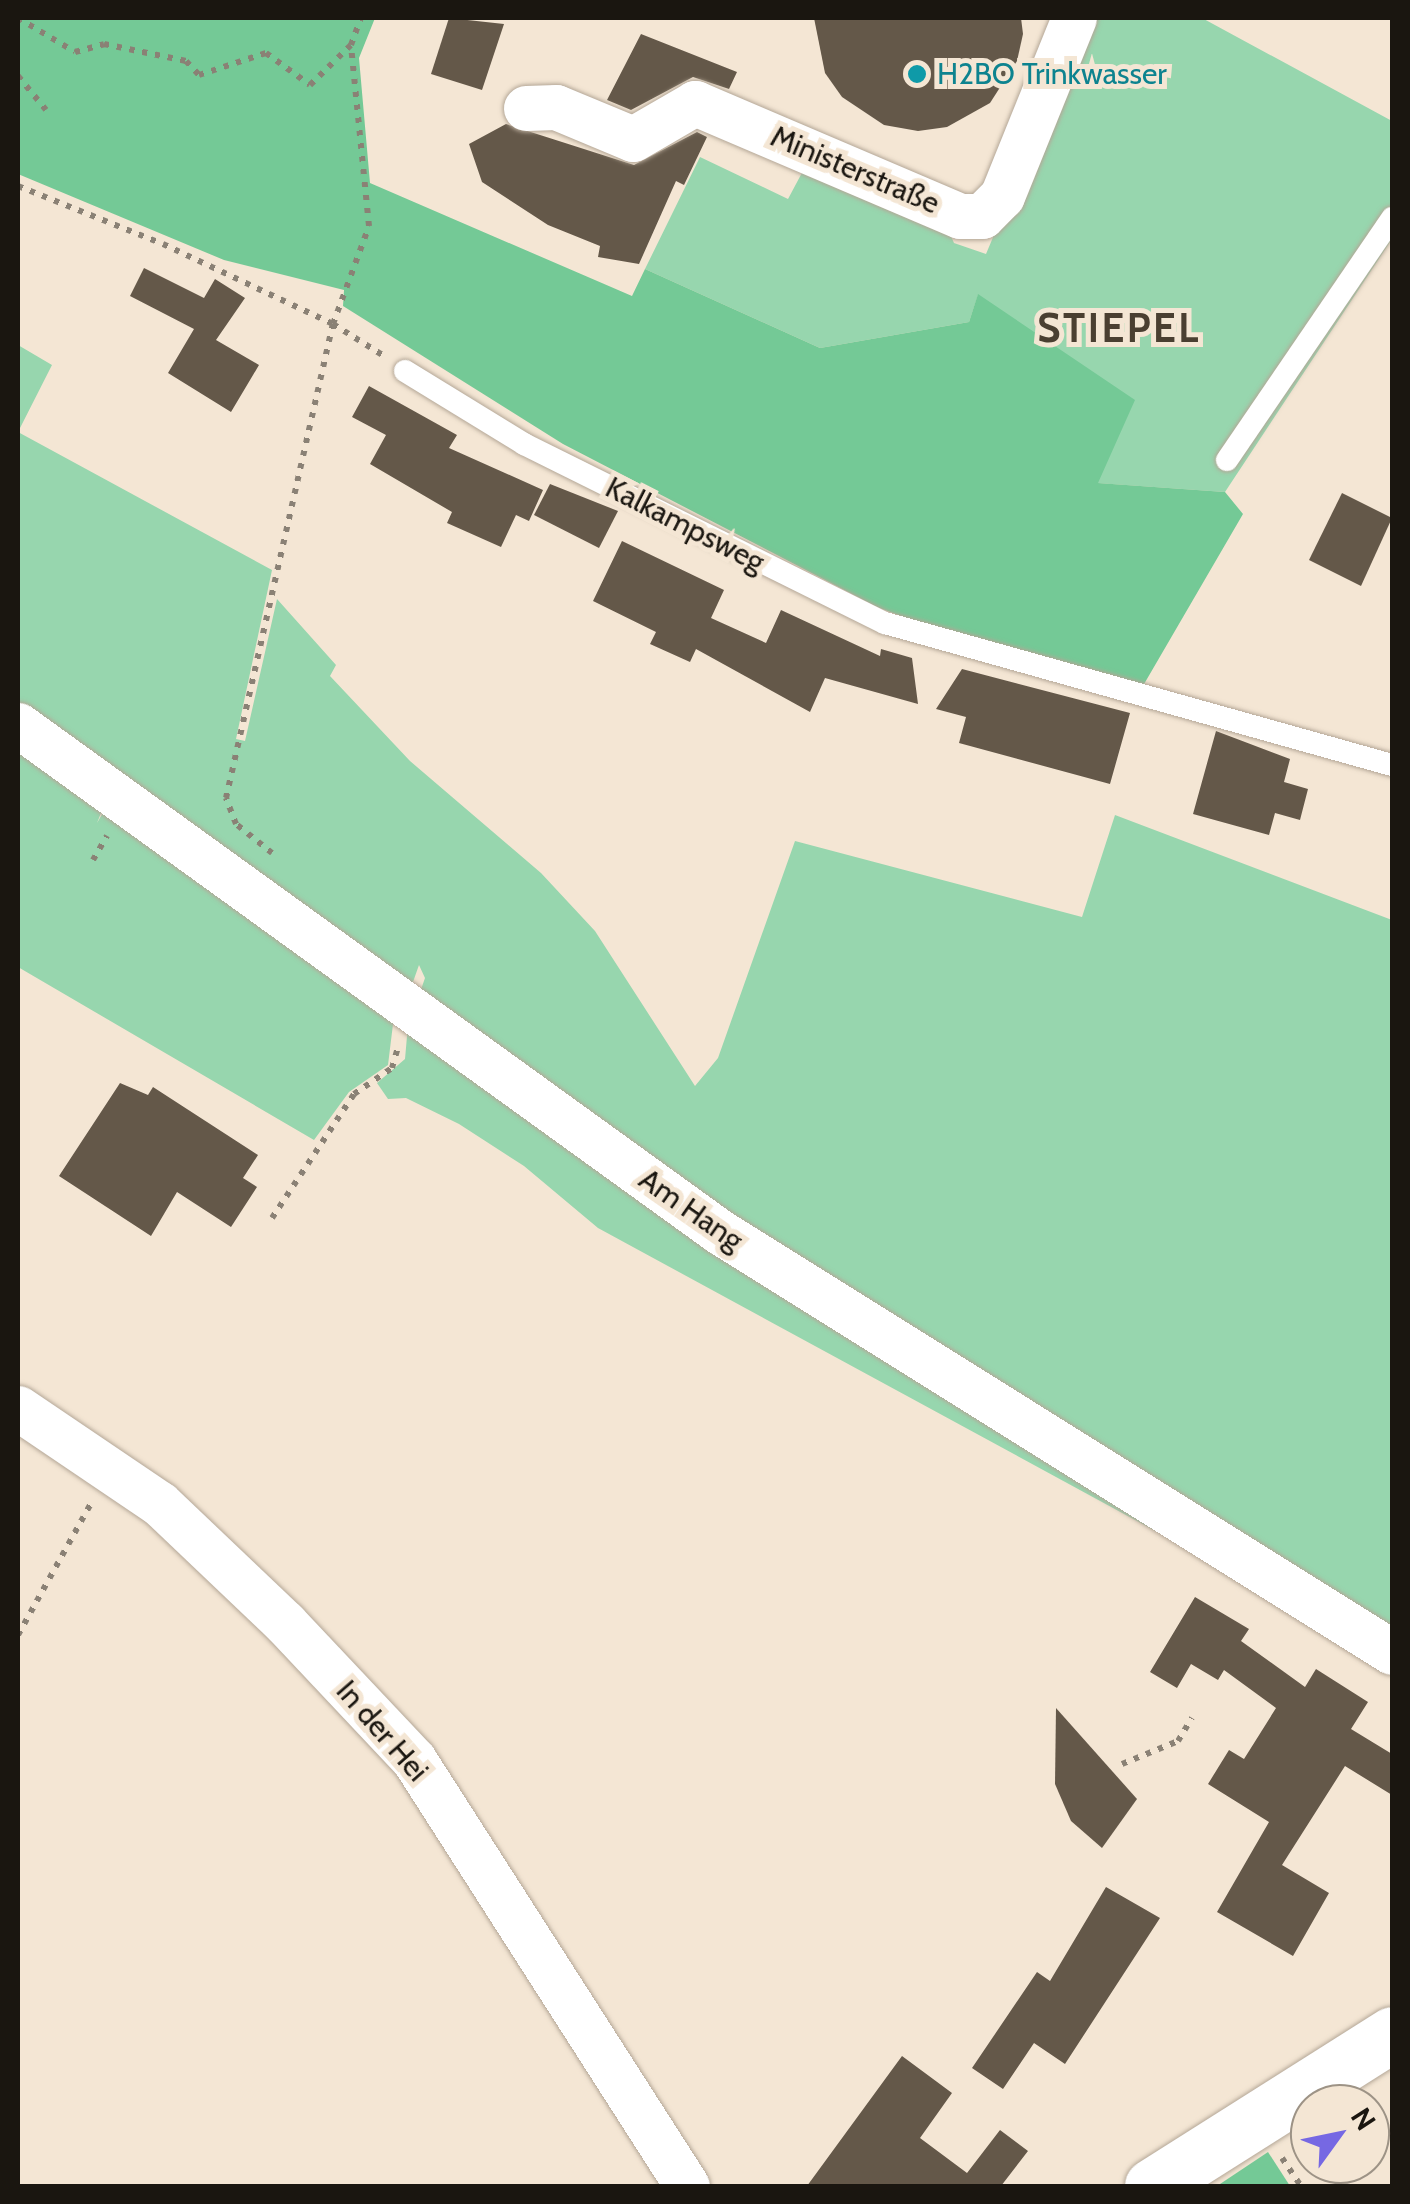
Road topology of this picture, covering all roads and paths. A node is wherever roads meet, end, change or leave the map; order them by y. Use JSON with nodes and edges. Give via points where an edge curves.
{"nodes":[{"id":1,"x":18,"y":18,"type":"edge"},
{"id":2,"x":361,"y":18,"type":"edge"},
{"id":3,"x":1074,"y":18,"type":"edge"},
{"id":4,"x":351,"y":45,"type":"junction"},
{"id":5,"x":18,"y":76,"type":"edge"},
{"id":6,"x":526,"y":108,"type":"dead end"},
{"id":7,"x":46,"y":110,"type":"dead end"},
{"id":8,"x":18,"y":186,"type":"edge"},
{"id":9,"x":1392,"y":218,"type":"edge"},
{"id":10,"x":333,"y":324,"type":"junction"},
{"id":11,"x":405,"y":371,"type":"joint"},
{"id":12,"x":1226,"y":460,"type":"dead end"},
{"id":13,"x":18,"y":726,"type":"edge"},
{"id":14,"x":1392,"y":765,"type":"edge"},
{"id":15,"x":252,"y":837,"type":"dead end"},
{"id":16,"x":407,"y":1008,"type":"junction"},
{"id":17,"x":272,"y":1218,"type":"dead end"},
{"id":18,"x":18,"y":1408,"type":"edge"},
{"id":19,"x":110,"y":1469,"type":"junction"},
{"id":20,"x":18,"y":1635,"type":"edge"},
{"id":21,"x":1392,"y":1652,"type":"edge"},
{"id":22,"x":1192,"y":1718,"type":"dead end"},
{"id":23,"x":1122,"y":1764,"type":"dead end"},
{"id":24,"x":1392,"y":2034,"type":"edge"},
{"id":25,"x":1276,"y":2148,"type":"dead end"},
{"id":26,"x":687,"y":2186,"type":"edge"},
{"id":27,"x":1152,"y":2186,"type":"edge"},
{"id":28,"x":1300,"y":2186,"type":"edge"}],
"edges":[{"from":1,"to":4,"type":"path","via":[[74,52],[104,44],[186,61],[199,75],[266,54],[310,85]]},
{"from":2,"to":4,"type":"path"},
{"from":3,"to":6,"type":"street","name":"Ministerstraße","via":[[1002,196],[982,216],[960,216],[695,103],[632,139],[556,107]]},
{"from":4,"to":10,"type":"path","via":[[369,226]]},
{"from":5,"to":7,"type":"path"},
{"from":8,"to":10,"type":"path","via":[[163,244]]},
{"from":9,"to":12,"type":"lane"},
{"from":10,"to":11,"type":"path"},
{"from":10,"to":15,"type":"path","via":[[226,798],[226,810]]},
{"from":11,"to":14,"type":"lane","name":"Kalkampsweg","via":[[524,444],[885,623]]},
{"from":13,"to":16,"type":"street","name":"Am Hang"},
{"from":16,"to":17,"type":"path","via":[[392,1068],[354,1094]]},
{"from":16,"to":21,"type":"street","name":"Am Hang","via":[[736,1242]]},
{"from":18,"to":19,"type":"street","name":"In der Hei"},
{"from":19,"to":20,"type":"path"},
{"from":19,"to":26,"type":"street","name":"In der Hei","via":[[160,1504],[285,1622],[414,1760]]},
{"from":22,"to":23,"type":"path","via":[[1178,1741]]},
{"from":24,"to":27,"type":"main road"},
{"from":25,"to":28,"type":"path"}]}
